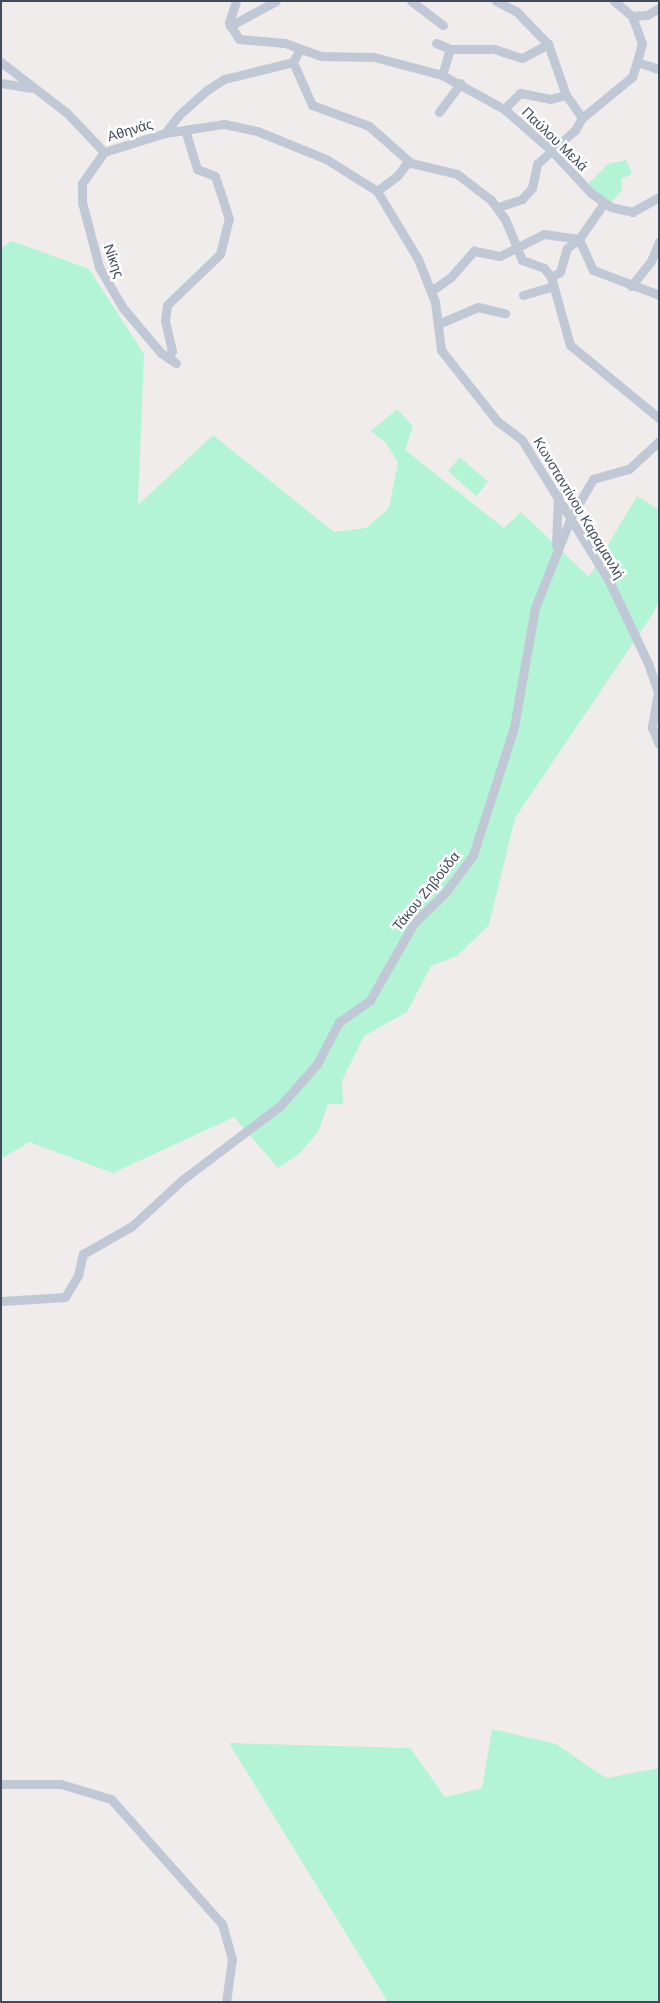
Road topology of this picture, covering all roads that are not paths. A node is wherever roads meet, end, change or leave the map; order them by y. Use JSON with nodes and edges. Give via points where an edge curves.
{"nodes":[{"id":1,"x":236,"y":1,"type":"edge"},
{"id":2,"x":276,"y":1,"type":"edge"},
{"id":3,"x":412,"y":1,"type":"edge"},
{"id":4,"x":496,"y":1,"type":"edge"},
{"id":5,"x":614,"y":1,"type":"edge"},
{"id":6,"x":659,"y":8,"type":"edge"},
{"id":7,"x":632,"y":16,"type":"junction"},
{"id":8,"x":443,"y":25,"type":"dead end"},
{"id":9,"x":230,"y":26,"type":"junction"},
{"id":10,"x":436,"y":43,"type":"dead end"},
{"id":11,"x":548,"y":44,"type":"junction"},
{"id":12,"x":450,"y":49,"type":"junction"},
{"id":13,"x":300,"y":50,"type":"junction"},
{"id":14,"x":1,"y":62,"type":"edge"},
{"id":15,"x":292,"y":62,"type":"junction"},
{"id":16,"x":637,"y":62,"type":"junction"},
{"id":17,"x":659,"y":69,"type":"edge"},
{"id":18,"x":442,"y":75,"type":"junction"},
{"id":19,"x":1,"y":83,"type":"edge"},
{"id":20,"x":461,"y":83,"type":"junction"},
{"id":21,"x":43,"y":93,"type":"junction"},
{"id":22,"x":566,"y":95,"type":"junction"},
{"id":23,"x":504,"y":108,"type":"junction"},
{"id":24,"x":439,"y":112,"type":"dead end"},
{"id":25,"x":582,"y":118,"type":"junction"},
{"id":26,"x":186,"y":132,"type":"junction"},
{"id":27,"x":165,"y":133,"type":"junction"},
{"id":28,"x":551,"y":150,"type":"junction"},
{"id":29,"x":104,"y":152,"type":"junction"},
{"id":30,"x":408,"y":161,"type":"junction"},
{"id":31,"x":377,"y":191,"type":"junction"},
{"id":32,"x":659,"y":197,"type":"edge"},
{"id":33,"x":604,"y":203,"type":"junction"},
{"id":34,"x":498,"y":207,"type":"junction"},
{"id":35,"x":579,"y":239,"type":"junction"},
{"id":36,"x":659,"y":242,"type":"edge"},
{"id":37,"x":518,"y":248,"type":"junction"},
{"id":38,"x":552,"y":281,"type":"junction"},
{"id":39,"x":631,"y":286,"type":"junction"},
{"id":40,"x":431,"y":291,"type":"junction"},
{"id":41,"x":523,"y":295,"type":"dead end"},
{"id":42,"x":659,"y":295,"type":"edge"},
{"id":43,"x":505,"y":314,"type":"dead end"},
{"id":44,"x":438,"y":324,"type":"junction"},
{"id":45,"x":659,"y":418,"type":"edge"},
{"id":46,"x":659,"y":441,"type":"edge"},
{"id":47,"x":558,"y":496,"type":"junction"},
{"id":48,"x":571,"y":518,"type":"junction"},
{"id":49,"x":556,"y":553,"type":"junction"},
{"id":50,"x":658,"y":744,"type":"edge"},
{"id":51,"x":1,"y":1301,"type":"edge"},
{"id":52,"x":1,"y":1784,"type":"edge"},
{"id":53,"x":226,"y":2002,"type":"edge"}],
"edges":[{"from":1,"to":9,"type":"street","via":[[231,8]]},
{"from":2,"to":9,"type":"street"},
{"from":3,"to":8,"type":"street"},
{"from":4,"to":11,"type":"street","via":[[516,11]]},
{"from":5,"to":7,"type":"street"},
{"from":6,"to":7,"type":"street","via":[[647,15]]},
{"from":7,"to":16,"type":"street","via":[[642,43]]},
{"from":9,"to":13,"type":"street","name":"Παύλου Μελά","via":[[241,40],[280,42]]},
{"from":10,"to":12,"type":"street"},
{"from":11,"to":12,"type":"street","via":[[522,58],[494,49]]},
{"from":11,"to":22,"type":"street"},
{"from":12,"to":18,"type":"street"},
{"from":13,"to":15,"type":"street"},
{"from":13,"to":18,"type":"street","name":"Παύλου Μελά","via":[[331,58],[374,57]]},
{"from":14,"to":21,"type":"street","name":"Αθηνάς"},
{"from":15,"to":27,"type":"street","name":"Αθηνάς","via":[[224,79],[179,115]]},
{"from":15,"to":30,"type":"street","via":[[310,102],[373,128]]},
{"from":16,"to":17,"type":"street"},
{"from":16,"to":25,"type":"street","via":[[632,77]]},
{"from":18,"to":20,"type":"street","name":"Παύλου Μελά"},
{"from":19,"to":21,"type":"street","via":[[22,85]]},
{"from":20,"to":23,"type":"street","name":"Παύλου Μελά"},
{"from":20,"to":24,"type":"street"},
{"from":21,"to":29,"type":"street","name":"Αθηνάς"},
{"from":22,"to":23,"type":"street","via":[[550,99],[520,93]]},
{"from":22,"to":25,"type":"street"},
{"from":23,"to":28,"type":"street","name":"Παύλου Μελά"},
{"from":25,"to":28,"type":"street","via":[[575,130]]},
{"from":26,"to":27,"type":"street","name":"Κωνσταντίνου Καραμανλή"},
{"from":26,"to":29,"type":"street","name":"Νίκης","via":[[197,169],[214,174],[229,219],[220,254],[167,305],[165,320],[172,360],[124,308],[99,267],[82,202],[82,184]]},
{"from":26,"to":31,"type":"street","name":"Κωνσταντίνου Καραμανλή","via":[[224,124],[257,131],[326,159]]},
{"from":27,"to":29,"type":"street","name":"Αθηνάς"},
{"from":28,"to":33,"type":"street","name":"Παύλου Μελά"},
{"from":28,"to":34,"type":"street","via":[[537,164],[532,188],[522,199]]},
{"from":30,"to":31,"type":"street","via":[[398,175]]},
{"from":30,"to":34,"type":"street","via":[[460,176]]},
{"from":31,"to":40,"type":"street","name":"Κωνσταντίνου Καραμανλή","via":[[418,259]]},
{"from":32,"to":33,"type":"street","name":"Παύλου Μελά","via":[[632,212]]},
{"from":33,"to":35,"type":"street"},
{"from":34,"to":37,"type":"street"},
{"from":35,"to":37,"type":"street","via":[[542,234]]},
{"from":35,"to":38,"type":"street","via":[[567,248],[560,272]]},
{"from":35,"to":39,"type":"street","via":[[593,270]]},
{"from":36,"to":39,"type":"street","via":[[652,259]]},
{"from":37,"to":38,"type":"street","via":[[524,262],[544,268]]},
{"from":37,"to":40,"type":"street","via":[[500,256],[474,251],[452,277]]},
{"from":38,"to":41,"type":"street"},
{"from":38,"to":45,"type":"street","via":[[570,345]]},
{"from":39,"to":42,"type":"street"},
{"from":40,"to":44,"type":"street","name":"Κωνσταντίνου Καραμανλή"},
{"from":43,"to":44,"type":"street","via":[[478,307]]},
{"from":44,"to":47,"type":"street","name":"Κωνσταντίνου Καραμανλή","via":[[441,350],[497,421],[522,440]]},
{"from":46,"to":48,"type":"street","name":"Τάκου Ζηβούδα","via":[[629,469],[593,479]]},
{"from":47,"to":48,"type":"street","name":"Κωνσταντίνου Καραμανλή"},
{"from":47,"to":49,"type":"street"},
{"from":48,"to":49,"type":"street","name":"Τάκου Ζηβούδα"},
{"from":48,"to":50,"type":"street","name":"Κωνσταντίνου Καραμανλή","via":[[609,581],[648,662],[658,692],[652,727]]},
{"from":49,"to":51,"type":"street","name":"Τάκου Ζηβούδα","via":[[535,608],[514,727],[473,855],[445,893],[414,924],[370,1000],[339,1022],[317,1064],[298,1089],[182,1180],[132,1226],[84,1254],[78,1275],[65,1297]]},
{"from":52,"to":53,"type":"street","via":[[61,1784],[112,1798],[222,1924],[232,1959]]}]}
